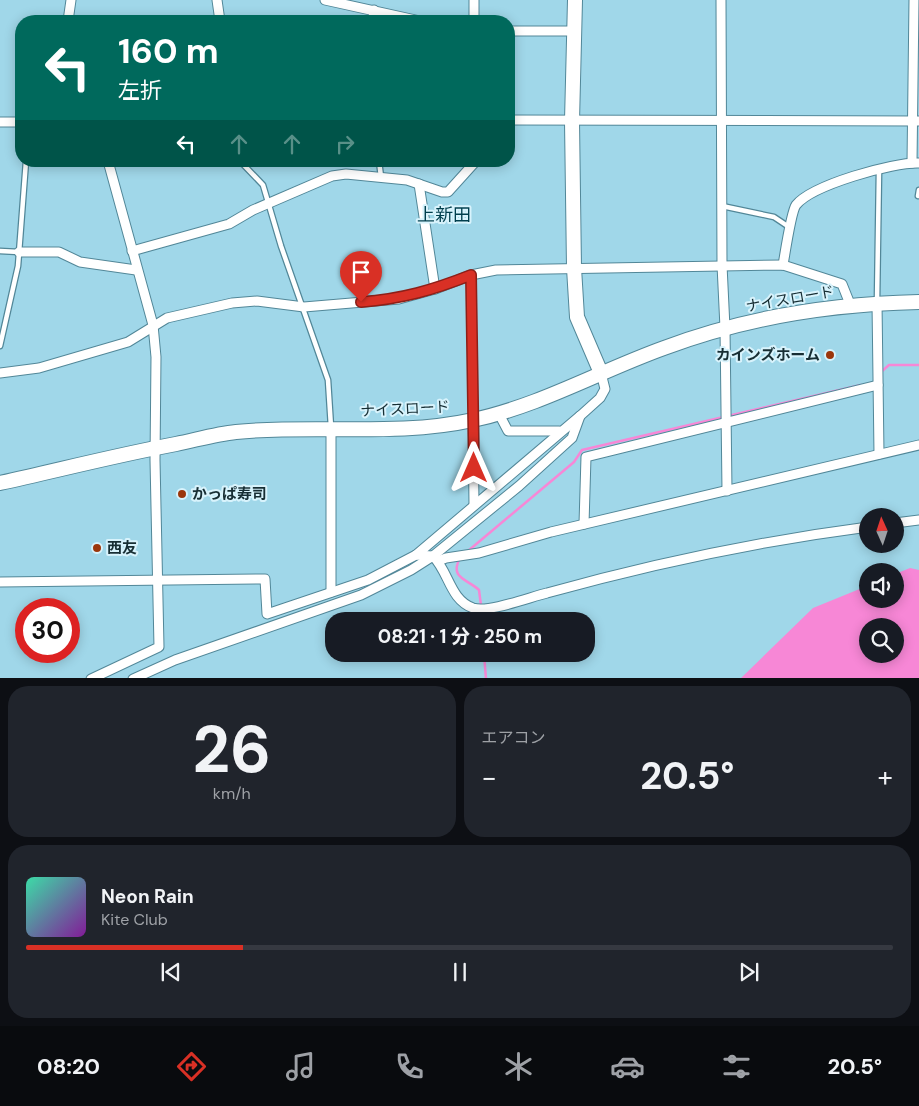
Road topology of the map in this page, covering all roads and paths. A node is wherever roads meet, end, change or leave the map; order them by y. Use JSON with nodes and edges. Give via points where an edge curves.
{"nodes":[{"id":1,"x":71,"y":0,"type":"edge"},
{"id":2,"x":217,"y":0,"type":"edge"},
{"id":3,"x":325,"y":0,"type":"edge"},
{"id":4,"x":474,"y":0,"type":"edge"},
{"id":5,"x":575,"y":0,"type":"edge"},
{"id":6,"x":721,"y":0,"type":"edge"},
{"id":7,"x":914,"y":0,"type":"edge"},
{"id":8,"x":374,"y":10,"type":"junction"},
{"id":9,"x":69,"y":15,"type":"edge"},
{"id":10,"x":219,"y":15,"type":"edge"},
{"id":11,"x":374,"y":15,"type":"edge"},
{"id":12,"x":395,"y":15,"type":"edge"},
{"id":13,"x":474,"y":15,"type":"edge"},
{"id":14,"x":515,"y":31,"type":"edge"},
{"id":15,"x":575,"y":31,"type":"junction"},
{"id":16,"x":515,"y":120,"type":"edge"},
{"id":17,"x":572,"y":120,"type":"junction"},
{"id":18,"x":722,"y":121,"type":"junction"},
{"id":19,"x":916,"y":121,"type":"edge"},
{"id":20,"x":0,"y":122,"type":"edge"},
{"id":21,"x":15,"y":122,"type":"edge"},
{"id":22,"x":916,"y":163,"type":"edge"},
{"id":23,"x":26,"y":167,"type":"edge"},
{"id":24,"x":110,"y":167,"type":"edge"},
{"id":25,"x":246,"y":167,"type":"edge"},
{"id":26,"x":379,"y":167,"type":"edge"},
{"id":27,"x":471,"y":167,"type":"edge"},
{"id":28,"x":879,"y":168,"type":"junction"},
{"id":29,"x":381,"y":177,"type":"junction"},
{"id":30,"x":419,"y":184,"type":"junction"},
{"id":31,"x":919,"y":190,"type":"edge"},
{"id":32,"x":918,"y":196,"type":"dead end"},
{"id":33,"x":268,"y":203,"type":"junction"},
{"id":34,"x":722,"y":206,"type":"junction"},
{"id":35,"x":790,"y":229,"type":"junction"},
{"id":36,"x":0,"y":251,"type":"edge"},
{"id":37,"x":132,"y":251,"type":"junction"},
{"id":38,"x":19,"y":252,"type":"junction"},
{"id":39,"x":722,"y":265,"type":"junction"},
{"id":40,"x":783,"y":265,"type":"junction"},
{"id":41,"x":574,"y":268,"type":"junction"},
{"id":42,"x":136,"y":270,"type":"junction"},
{"id":43,"x":471,"y":275,"type":"junction"},
{"id":44,"x":435,"y":289,"type":"junction"},
{"id":45,"x":919,"y":302,"type":"edge"},
{"id":46,"x":877,"y":303,"type":"junction"},
{"id":47,"x":850,"y":304,"type":"junction"},
{"id":48,"x":304,"y":308,"type":"junction"},
{"id":49,"x":153,"y":325,"type":"junction"},
{"id":50,"x":725,"y":328,"type":"junction"},
{"id":51,"x":0,"y":346,"type":"edge"},
{"id":52,"x":0,"y":373,"type":"edge"},
{"id":53,"x":601,"y":373,"type":"junction"},
{"id":54,"x":878,"y":385,"type":"junction"},
{"id":55,"x":498,"y":414,"type":"junction"},
{"id":56,"x":580,"y":416,"type":"junction"},
{"id":57,"x":473,"y":420,"type":"junction"},
{"id":58,"x":726,"y":423,"type":"junction"},
{"id":59,"x":331,"y":428,"type":"junction"},
{"id":60,"x":559,"y":431,"type":"junction"},
{"id":61,"x":919,"y":445,"type":"edge"},
{"id":62,"x":155,"y":448,"type":"junction"},
{"id":63,"x":880,"y":454,"type":"junction"},
{"id":64,"x":0,"y":483,"type":"edge"},
{"id":65,"x":727,"y":491,"type":"junction"},
{"id":66,"x":474,"y":505,"type":"junction"},
{"id":67,"x":919,"y":520,"type":"edge"},
{"id":68,"x":904,"y":522,"type":"edge"},
{"id":69,"x":584,"y":524,"type":"junction"},
{"id":70,"x":859,"y":528,"type":"edge"},
{"id":71,"x":416,"y":554,"type":"junction"},
{"id":72,"x":436,"y":558,"type":"junction"},
{"id":73,"x":156,"y":579,"type":"junction"},
{"id":74,"x":0,"y":582,"type":"edge"},
{"id":75,"x":331,"y":592,"type":"junction"},
{"id":76,"x":90,"y":678,"type":"edge"},
{"id":77,"x":133,"y":678,"type":"edge"}],
"edges":[{"from":1,"to":9,"type":"street"},
{"from":2,"to":10,"type":"street"},
{"from":3,"to":8,"type":"street"},
{"from":4,"to":13,"type":"street"},
{"from":5,"to":15,"type":"street"},
{"from":6,"to":18,"type":"street"},
{"from":7,"to":19,"type":"street"},
{"from":8,"to":11,"type":"street"},
{"from":8,"to":12,"type":"street"},
{"from":14,"to":15,"type":"street"},
{"from":15,"to":17,"type":"street"},
{"from":16,"to":17,"type":"street"},
{"from":17,"to":18,"type":"street"},
{"from":17,"to":41,"type":"street"},
{"from":18,"to":19,"type":"street"},
{"from":18,"to":34,"type":"street"},
{"from":19,"to":22,"type":"street"},
{"from":20,"to":21,"type":"street"},
{"from":22,"to":28,"type":"street"},
{"from":23,"to":38,"type":"lane"},
{"from":24,"to":37,"type":"street"},
{"from":25,"to":33,"type":"lane","via":[[263,185]]},
{"from":26,"to":29,"type":"lane"},
{"from":27,"to":30,"type":"street","via":[[448,192]]},
{"from":28,"to":35,"type":"street","via":[[807,196],[795,206]]},
{"from":28,"to":46,"type":"lane"},
{"from":29,"to":30,"type":"street"},
{"from":29,"to":33,"type":"street","via":[[332,176]]},
{"from":30,"to":44,"type":"street"},
{"from":31,"to":32,"type":"lane"},
{"from":33,"to":37,"type":"street","via":[[229,224]]},
{"from":33,"to":48,"type":"lane"},
{"from":34,"to":35,"type":"lane","via":[[774,217]]},
{"from":34,"to":39,"type":"street"},
{"from":35,"to":40,"type":"street"},
{"from":36,"to":38,"type":"lane"},
{"from":37,"to":42,"type":"street"},
{"from":38,"to":42,"type":"street","via":[[59,252],[80,262]]},
{"from":38,"to":51,"type":"lane"},
{"from":39,"to":40,"type":"street"},
{"from":39,"to":41,"type":"street"},
{"from":39,"to":50,"type":"street"},
{"from":40,"to":47,"type":"street","via":[[842,284]]},
{"from":41,"to":43,"type":"street","via":[[496,270]]},
{"from":41,"to":53,"type":"street","via":[[576,317]]},
{"from":42,"to":49,"type":"street"},
{"from":43,"to":44,"type":"street"},
{"from":43,"to":57,"type":"lane"},
{"from":44,"to":48,"type":"street","via":[[399,299]]},
{"from":45,"to":46,"type":"street","name":"ナイスロード"},
{"from":46,"to":47,"type":"street","name":"ナイスロード"},
{"from":46,"to":54,"type":"street"},
{"from":47,"to":50,"type":"street","name":"ナイスロード"},
{"from":48,"to":49,"type":"street","via":[[258,301],[232,303],[179,314]]},
{"from":48,"to":59,"type":"lane","via":[[328,380]]},
{"from":49,"to":52,"type":"street","via":[[128,342],[39,368]]},
{"from":49,"to":62,"type":"street"},
{"from":50,"to":53,"type":"street","name":"ナイスロード"},
{"from":50,"to":58,"type":"street"},
{"from":53,"to":55,"type":"street","name":"ナイスロード"},
{"from":53,"to":56,"type":"street","via":[[606,389]]},
{"from":54,"to":58,"type":"street"},
{"from":54,"to":63,"type":"street"},
{"from":55,"to":57,"type":"street","name":"ナイスロード"},
{"from":55,"to":60,"type":"street","via":[[508,431]]},
{"from":56,"to":60,"type":"street"},
{"from":56,"to":72,"type":"street","via":[[572,438]]},
{"from":57,"to":59,"type":"street","name":"ナイスロード","via":[[423,427]]},
{"from":57,"to":66,"type":"street"},
{"from":58,"to":65,"type":"street"},
{"from":58,"to":69,"type":"street","via":[[586,457]]},
{"from":59,"to":62,"type":"street","name":"ナイスロード","via":[[234,432]]},
{"from":59,"to":75,"type":"street"},
{"from":60,"to":66,"type":"street"},
{"from":61,"to":63,"type":"street"},
{"from":62,"to":64,"type":"street","name":"ナイスロード"},
{"from":62,"to":73,"type":"street"},
{"from":63,"to":65,"type":"street"},
{"from":65,"to":69,"type":"street"},
{"from":66,"to":71,"type":"street"},
{"from":67,"to":68,"type":"street"},
{"from":69,"to":72,"type":"street"},
{"from":70,"to":72,"type":"street","via":[[732,549],[475,609],[460,602]]},
{"from":71,"to":72,"type":"street"},
{"from":71,"to":75,"type":"street","via":[[368,580]]},
{"from":72,"to":77,"type":"street","via":[[361,595],[175,660]]},
{"from":73,"to":74,"type":"street"},
{"from":73,"to":75,"type":"street","via":[[265,579],[267,614]]},
{"from":73,"to":76,"type":"street","via":[[159,647]]}]}
